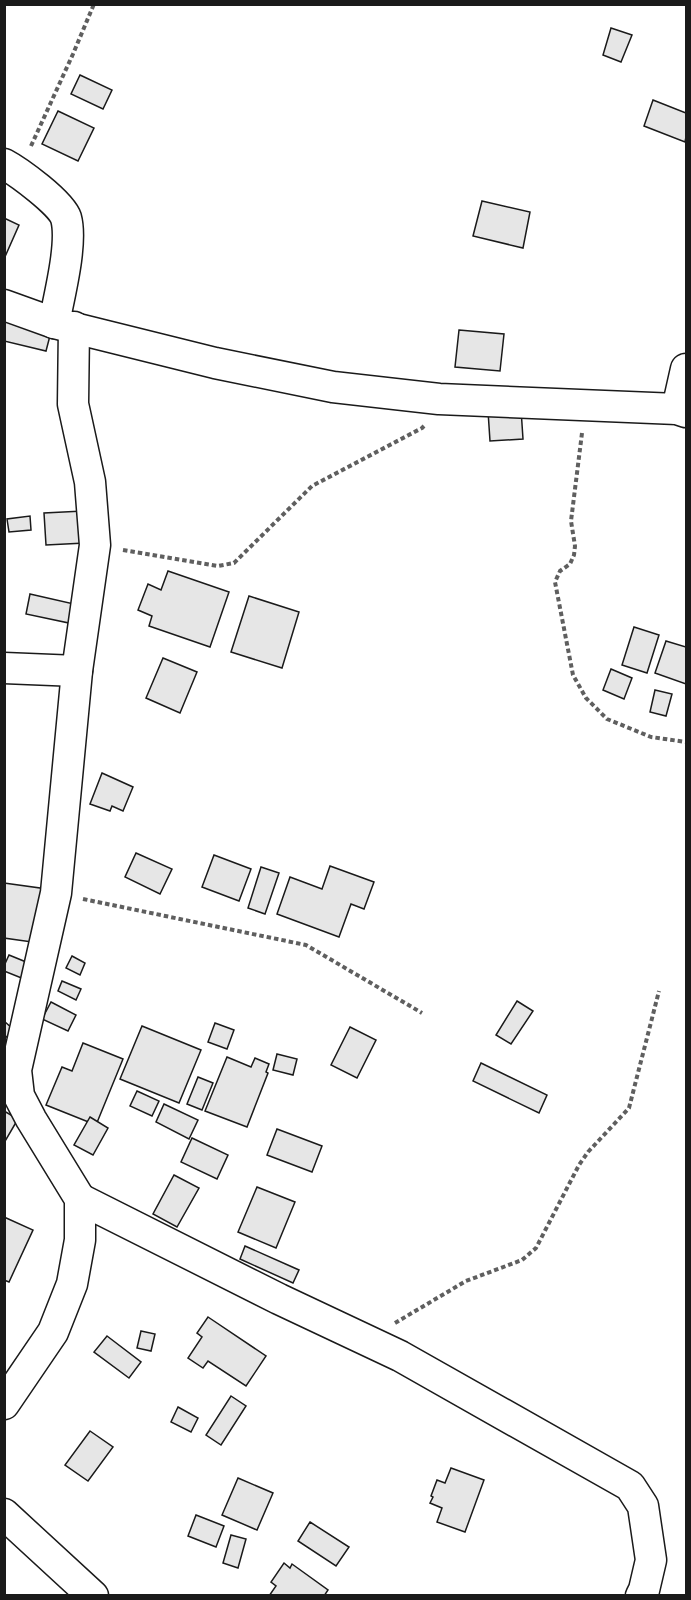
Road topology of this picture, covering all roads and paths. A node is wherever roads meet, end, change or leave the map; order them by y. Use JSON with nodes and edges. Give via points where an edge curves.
{"nodes":[{"id":1,"x":94,"y":4,"type":"edge"},
{"id":2,"x":12,"y":168,"type":"edge"},
{"id":3,"x":4,"y":305,"type":"edge"},
{"id":4,"x":64,"y":325,"type":"junction"},
{"id":5,"x":687,"y":369,"type":"edge"},
{"id":6,"x":440,"y":399,"type":"junction"},
{"id":7,"x":585,"y":405,"type":"junction"},
{"id":8,"x":682,"y":410,"type":"edge"},
{"id":9,"x":95,"y":545,"type":"junction"},
{"id":10,"x":4,"y":668,"type":"edge"},
{"id":11,"x":76,"y":671,"type":"junction"},
{"id":12,"x":687,"y":742,"type":"edge"},
{"id":13,"x":56,"y":893,"type":"junction"},
{"id":14,"x":659,"y":991,"type":"dead end"},
{"id":15,"x":17,"y":1008,"type":"edge"},
{"id":16,"x":422,"y":1013,"type":"dead end"},
{"id":17,"x":80,"y":1199,"type":"junction"},
{"id":18,"x":366,"y":1340,"type":"junction"},
{"id":19,"x":4,"y":1404,"type":"edge"},
{"id":20,"x":4,"y":1514,"type":"edge"},
{"id":21,"x":93,"y":1596,"type":"edge"},
{"id":22,"x":641,"y":1596,"type":"edge"}],
"edges":[{"from":1,"to":2,"type":"path","via":[[73,54]]},
{"from":2,"to":4,"type":"street","via":[[65,216],[68,241]]},
{"from":3,"to":4,"type":"street"},
{"from":4,"to":6,"type":"street","via":[[215,363],[333,387]]},
{"from":4,"to":9,"type":"street","via":[[72,404],[90,482]]},
{"from":5,"to":8,"type":"street"},
{"from":6,"to":7,"type":"street"},
{"from":6,"to":9,"type":"path","via":[[422,428],[312,486],[234,563],[218,566]]},
{"from":7,"to":8,"type":"street"},
{"from":7,"to":12,"type":"path","via":[[571,521],[574,555],[555,582],[573,675],[586,698],[607,719],[651,737]]},
{"from":9,"to":11,"type":"street"},
{"from":10,"to":11,"type":"street"},
{"from":11,"to":13,"type":"street"},
{"from":13,"to":15,"type":"street"},
{"from":13,"to":16,"type":"path","via":[[306,945]]},
{"from":14,"to":18,"type":"path","via":[[629,1108],[579,1165],[536,1248],[522,1260],[466,1281]]},
{"from":15,"to":17,"type":"street","via":[[19,1096]]},
{"from":17,"to":18,"type":"street"},
{"from":17,"to":19,"type":"street","via":[[80,1240],[72,1284],[54,1332]]},
{"from":18,"to":22,"type":"street","via":[[630,1486],[643,1506],[651,1560]]},
{"from":20,"to":21,"type":"street"}]}
